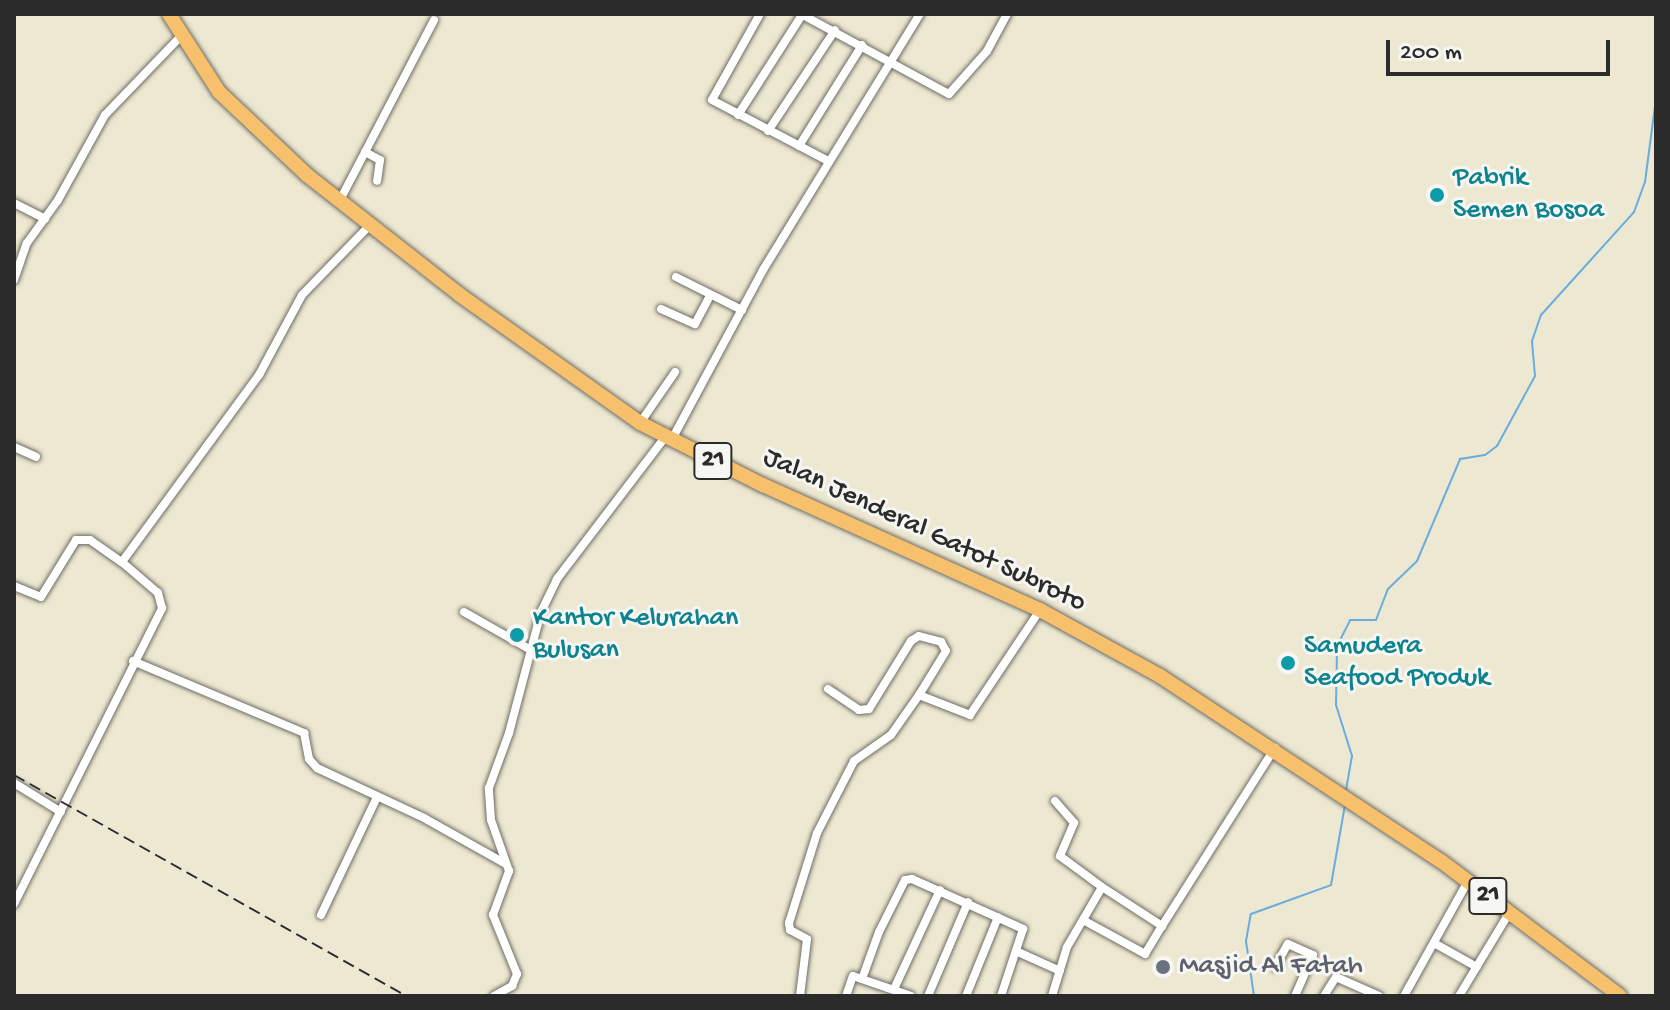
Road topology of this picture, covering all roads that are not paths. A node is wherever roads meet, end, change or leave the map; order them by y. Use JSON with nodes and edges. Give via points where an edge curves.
{"nodes":[{"id":1,"x":169,"y":14,"type":"edge"},
{"id":2,"x":760,"y":14,"type":"edge"},
{"id":3,"x":802,"y":14,"type":"edge"},
{"id":4,"x":830,"y":14,"type":"edge"},
{"id":5,"x":920,"y":14,"type":"edge"},
{"id":6,"x":1005,"y":15,"type":"edge"},
{"id":7,"x":434,"y":20,"type":"dead end"},
{"id":8,"x":825,"y":24,"type":"junction"},
{"id":9,"x":835,"y":30,"type":"junction"},
{"id":10,"x":181,"y":36,"type":"junction"},
{"id":11,"x":862,"y":45,"type":"junction"},
{"id":12,"x":891,"y":61,"type":"junction"},
{"id":13,"x":738,"y":115,"type":"junction"},
{"id":14,"x":768,"y":131,"type":"junction"},
{"id":15,"x":799,"y":146,"type":"junction"},
{"id":16,"x":365,"y":152,"type":"junction"},
{"id":17,"x":828,"y":161,"type":"junction"},
{"id":18,"x":377,"y":181,"type":"dead end"},
{"id":19,"x":340,"y":200,"type":"junction"},
{"id":20,"x":14,"y":203,"type":"edge"},
{"id":21,"x":45,"y":219,"type":"junction"},
{"id":22,"x":372,"y":224,"type":"junction"},
{"id":23,"x":676,"y":277,"type":"dead end"},
{"id":24,"x":14,"y":280,"type":"edge"},
{"id":25,"x":710,"y":296,"type":"junction"},
{"id":26,"x":661,"y":309,"type":"dead end"},
{"id":27,"x":742,"y":310,"type":"junction"},
{"id":28,"x":675,"y":372,"type":"dead end"},
{"id":29,"x":640,"y":423,"type":"junction"},
{"id":30,"x":668,"y":439,"type":"junction"},
{"id":31,"x":14,"y":447,"type":"edge"},
{"id":32,"x":36,"y":457,"type":"dead end"},
{"id":33,"x":122,"y":562,"type":"junction"},
{"id":34,"x":14,"y":586,"type":"edge"},
{"id":35,"x":1040,"y":610,"type":"junction"},
{"id":36,"x":464,"y":612,"type":"dead end"},
{"id":37,"x":531,"y":650,"type":"junction"},
{"id":38,"x":133,"y":661,"type":"junction"},
{"id":39,"x":828,"y":689,"type":"dead end"},
{"id":40,"x":919,"y":695,"type":"junction"},
{"id":41,"x":1275,"y":748,"type":"junction"},
{"id":42,"x":14,"y":783,"type":"edge"},
{"id":43,"x":377,"y":797,"type":"junction"},
{"id":44,"x":1055,"y":801,"type":"dead end"},
{"id":45,"x":61,"y":812,"type":"junction"},
{"id":46,"x":507,"y":864,"type":"junction"},
{"id":47,"x":1468,"y":881,"type":"junction"},
{"id":48,"x":1102,"y":887,"type":"junction"},
{"id":49,"x":940,"y":890,"type":"junction"},
{"id":50,"x":968,"y":902,"type":"junction"},
{"id":51,"x":14,"y":904,"type":"edge"},
{"id":52,"x":1509,"y":913,"type":"junction"},
{"id":53,"x":321,"y":915,"type":"dead end"},
{"id":54,"x":998,"y":917,"type":"junction"},
{"id":55,"x":1083,"y":920,"type":"junction"},
{"id":56,"x":1162,"y":926,"type":"junction"},
{"id":57,"x":1434,"y":943,"type":"junction"},
{"id":58,"x":1018,"y":952,"type":"junction"},
{"id":59,"x":1275,"y":967,"type":"dead end"},
{"id":60,"x":1477,"y":967,"type":"junction"},
{"id":61,"x":1060,"y":971,"type":"junction"},
{"id":62,"x":862,"y":979,"type":"junction"},
{"id":63,"x":894,"y":989,"type":"junction"},
{"id":64,"x":1358,"y":992,"type":"edge"},
{"id":65,"x":494,"y":996,"type":"edge"},
{"id":66,"x":800,"y":996,"type":"edge"},
{"id":67,"x":846,"y":996,"type":"edge"},
{"id":68,"x":911,"y":996,"type":"edge"},
{"id":69,"x":928,"y":996,"type":"edge"},
{"id":70,"x":966,"y":996,"type":"edge"},
{"id":71,"x":1001,"y":996,"type":"edge"},
{"id":72,"x":1052,"y":996,"type":"edge"},
{"id":73,"x":1295,"y":996,"type":"edge"},
{"id":74,"x":1324,"y":996,"type":"edge"},
{"id":75,"x":1379,"y":996,"type":"edge"},
{"id":76,"x":1404,"y":996,"type":"edge"},
{"id":77,"x":1459,"y":996,"type":"edge"},
{"id":78,"x":1620,"y":996,"type":"edge"}],
"edges":[{"from":1,"to":10,"type":"highway","name":"Jalan Jenderal Gatot Subroto","number":"21"},
{"from":2,"to":13,"type":"street","via":[[712,95]]},
{"from":3,"to":8,"type":"street"},
{"from":3,"to":13,"type":"street"},
{"from":4,"to":8,"type":"street"},
{"from":5,"to":12,"type":"street"},
{"from":6,"to":12,"type":"street","via":[[953,94]]},
{"from":7,"to":16,"type":"street"},
{"from":8,"to":9,"type":"street"},
{"from":9,"to":11,"type":"street"},
{"from":9,"to":14,"type":"street"},
{"from":10,"to":19,"type":"highway","name":"Jalan Jenderal Gatot Subroto","number":"21","via":[[238,112]]},
{"from":10,"to":21,"type":"street","via":[[105,115]]},
{"from":11,"to":12,"type":"street"},
{"from":11,"to":15,"type":"street"},
{"from":12,"to":17,"type":"street"},
{"from":13,"to":14,"type":"street"},
{"from":14,"to":15,"type":"street"},
{"from":15,"to":17,"type":"street"},
{"from":16,"to":18,"type":"street","via":[[380,160]]},
{"from":16,"to":19,"type":"street"},
{"from":17,"to":27,"type":"street"},
{"from":19,"to":22,"type":"highway","name":"Jalan Jenderal Gatot Subroto","number":"21"},
{"from":20,"to":21,"type":"street"},
{"from":21,"to":24,"type":"street","via":[[27,243]]},
{"from":22,"to":29,"type":"highway","name":"Jalan Jenderal Gatot Subroto","number":"21","via":[[460,295]]},
{"from":22,"to":33,"type":"street","via":[[302,295],[259,375]]},
{"from":23,"to":25,"type":"street"},
{"from":25,"to":26,"type":"street","via":[[695,324]]},
{"from":25,"to":27,"type":"street"},
{"from":27,"to":30,"type":"street"},
{"from":28,"to":29,"type":"street"},
{"from":29,"to":30,"type":"highway","name":"Jalan Jenderal Gatot Subroto","number":"21"},
{"from":30,"to":35,"type":"highway","name":"Jalan Jenderal Gatot Subroto","number":"21"},
{"from":30,"to":37,"type":"street","via":[[557,579]]},
{"from":31,"to":32,"type":"street"},
{"from":33,"to":34,"type":"street","via":[[90,540],[76,540],[41,597]]},
{"from":33,"to":38,"type":"street","via":[[162,600]]},
{"from":35,"to":40,"type":"street","via":[[970,715]]},
{"from":35,"to":41,"type":"highway","name":"Jalan Jenderal Gatot Subroto","number":"21"},
{"from":36,"to":37,"type":"street"},
{"from":37,"to":46,"type":"street","via":[[489,788],[491,820]]},
{"from":38,"to":43,"type":"street","via":[[304,733],[309,759],[317,768]]},
{"from":38,"to":45,"type":"street"},
{"from":39,"to":40,"type":"street","via":[[859,710],[869,709],[919,636],[941,642],[946,651]]},
{"from":40,"to":66,"type":"street","via":[[891,735],[854,761],[817,833],[789,923],[790,930],[807,939]]},
{"from":41,"to":47,"type":"highway","name":"Jalan Jenderal Gatot Subroto","number":"21"},
{"from":41,"to":56,"type":"street"},
{"from":42,"to":45,"type":"street"},
{"from":43,"to":46,"type":"street"},
{"from":43,"to":53,"type":"street"},
{"from":44,"to":48,"type":"street","via":[[1074,823],[1060,856]]},
{"from":45,"to":51,"type":"street"},
{"from":46,"to":65,"type":"street","via":[[507,888],[493,915],[517,974],[512,986]]},
{"from":47,"to":52,"type":"highway","name":"Jalan Jenderal Gatot Subroto","number":"21"},
{"from":47,"to":57,"type":"street"},
{"from":48,"to":55,"type":"street"},
{"from":48,"to":56,"type":"street"},
{"from":49,"to":50,"type":"street"},
{"from":49,"to":62,"type":"street","via":[[905,880]]},
{"from":49,"to":63,"type":"street"},
{"from":50,"to":54,"type":"street"},
{"from":50,"to":69,"type":"street"},
{"from":52,"to":60,"type":"street"},
{"from":52,"to":78,"type":"highway","name":"Jalan Jenderal Gatot Subroto","number":"21"},
{"from":54,"to":58,"type":"street","via":[[1023,929]]},
{"from":54,"to":70,"type":"street"},
{"from":55,"to":56,"type":"street","via":[[1145,954]]},
{"from":55,"to":61,"type":"street"},
{"from":57,"to":60,"type":"street"},
{"from":57,"to":76,"type":"street"},
{"from":58,"to":61,"type":"street"},
{"from":58,"to":71,"type":"street"},
{"from":59,"to":73,"type":"street","via":[[1288,944],[1313,955]]},
{"from":60,"to":77,"type":"street"},
{"from":61,"to":72,"type":"street"},
{"from":62,"to":63,"type":"street"},
{"from":62,"to":67,"type":"street","via":[[851,977]]},
{"from":63,"to":68,"type":"street"},
{"from":64,"to":74,"type":"street","via":[[1336,977]]},
{"from":64,"to":75,"type":"street"}]}
